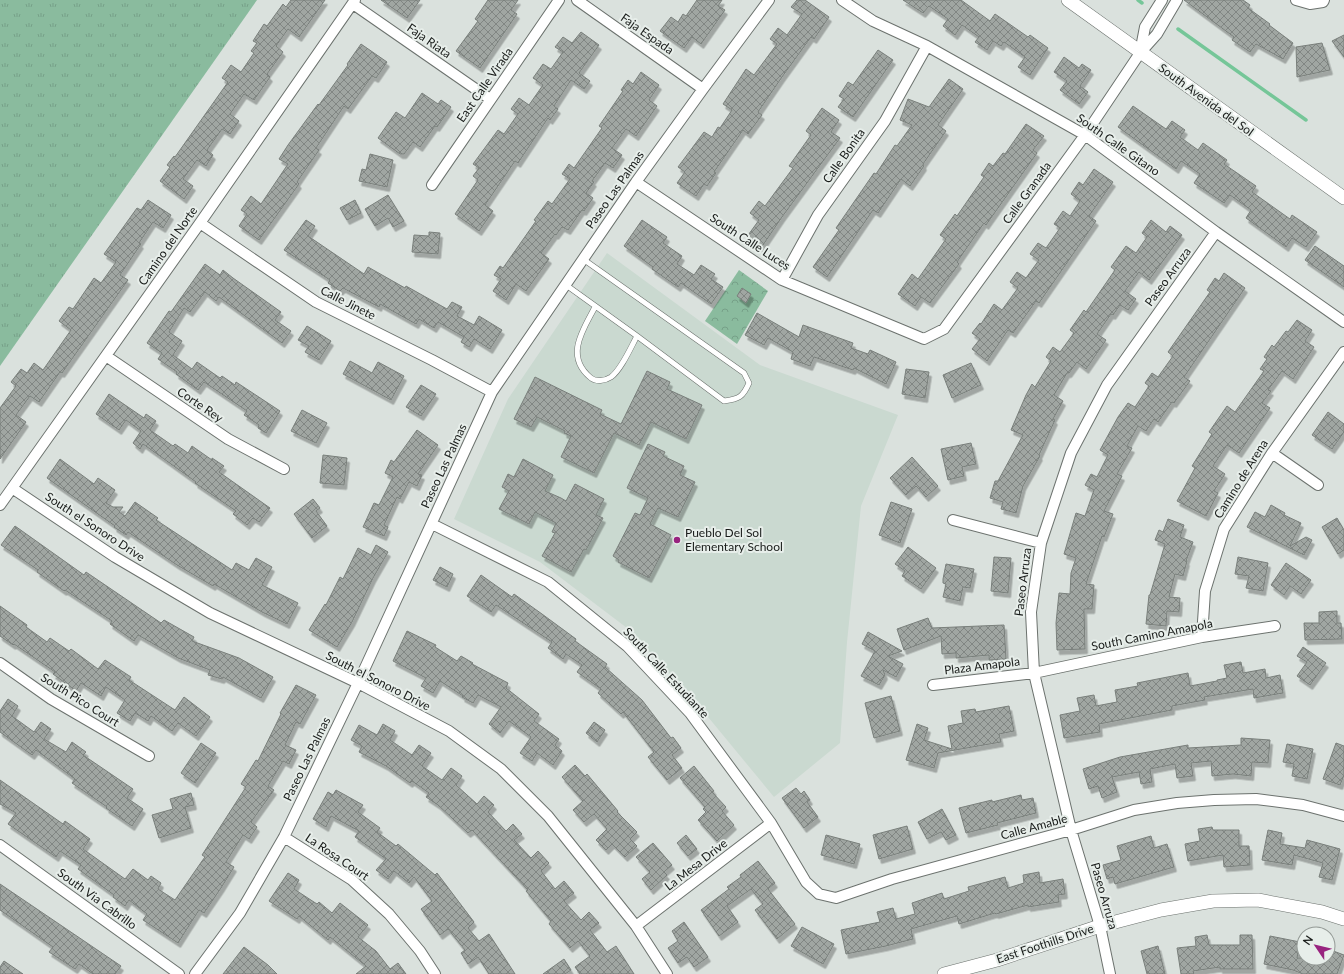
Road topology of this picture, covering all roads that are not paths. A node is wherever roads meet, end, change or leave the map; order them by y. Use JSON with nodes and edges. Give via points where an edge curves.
{"nodes":[{"id":1,"x":559,"y":0,"type":"edge"},
{"id":2,"x":577,"y":0,"type":"edge"},
{"id":3,"x":769,"y":0,"type":"edge"},
{"id":4,"x":842,"y":0,"type":"edge"},
{"id":5,"x":1068,"y":0,"type":"edge"},
{"id":6,"x":1162,"y":0,"type":"edge"},
{"id":7,"x":1177,"y":0,"type":"edge"},
{"id":8,"x":1296,"y":0,"type":"edge"},
{"id":9,"x":1323,"y":1,"type":"edge"},
{"id":10,"x":354,"y":2,"type":"edge"},
{"id":11,"x":927,"y":46,"type":"junction"},
{"id":12,"x":1140,"y":53,"type":"junction"},
{"id":13,"x":703,"y":89,"type":"junction"},
{"id":14,"x":490,"y":100,"type":"junction"},
{"id":15,"x":1085,"y":135,"type":"junction"},
{"id":16,"x":636,"y":182,"type":"junction"},
{"id":17,"x":432,"y":185,"type":"dead end"},
{"id":18,"x":1344,"y":198,"type":"edge"},
{"id":19,"x":200,"y":223,"type":"junction"},
{"id":20,"x":1216,"y":232,"type":"junction"},
{"id":21,"x":584,"y":259,"type":"junction"},
{"id":22,"x":782,"y":280,"type":"junction"},
{"id":23,"x":566,"y":285,"type":"junction"},
{"id":24,"x":595,"y":307,"type":"junction"},
{"id":25,"x":1344,"y":322,"type":"edge"},
{"id":26,"x":637,"y":336,"type":"junction"},
{"id":27,"x":924,"y":339,"type":"joint"},
{"id":28,"x":1344,"y":352,"type":"edge"},
{"id":29,"x":106,"y":356,"type":"junction"},
{"id":30,"x":492,"y":392,"type":"junction"},
{"id":31,"x":1272,"y":453,"type":"junction"},
{"id":32,"x":284,"y":469,"type":"dead end"},
{"id":33,"x":1318,"y":485,"type":"dead end"},
{"id":34,"x":12,"y":488,"type":"junction"},
{"id":35,"x":0,"y":505,"type":"edge"},
{"id":36,"x":952,"y":520,"type":"dead end"},
{"id":37,"x":432,"y":524,"type":"junction"},
{"id":38,"x":1041,"y":543,"type":"junction"},
{"id":39,"x":1275,"y":626,"type":"dead end"},
{"id":40,"x":1202,"y":637,"type":"junction"},
{"id":41,"x":0,"y":662,"type":"edge"},
{"id":42,"x":1034,"y":673,"type":"junction"},
{"id":43,"x":358,"y":684,"type":"junction"},
{"id":44,"x":933,"y":685,"type":"dead end"},
{"id":45,"x":149,"y":756,"type":"dead end"},
{"id":46,"x":1344,"y":816,"type":"edge"},
{"id":47,"x":771,"y":823,"type":"junction"},
{"id":48,"x":1071,"y":830,"type":"junction"},
{"id":49,"x":284,"y":838,"type":"junction"},
{"id":50,"x":0,"y":845,"type":"edge"},
{"id":51,"x":1344,"y":920,"type":"edge"},
{"id":52,"x":636,"y":926,"type":"junction"},
{"id":53,"x":1100,"y":926,"type":"junction"},
{"id":54,"x":179,"y":974,"type":"edge"},
{"id":55,"x":195,"y":974,"type":"edge"},
{"id":56,"x":434,"y":974,"type":"edge"},
{"id":57,"x":667,"y":974,"type":"edge"},
{"id":58,"x":944,"y":974,"type":"edge"},
{"id":59,"x":1110,"y":974,"type":"edge"}],
"edges":[{"from":1,"to":14,"type":"street","name":"East Calle Virada"},
{"from":2,"to":13,"type":"street","name":"Faja Espada"},
{"from":3,"to":13,"type":"street","name":"Paseo Las Palmas"},
{"from":4,"to":11,"type":"street","name":"South Calle Gitano","via":[[873,21]]},
{"from":5,"to":12,"type":"street","name":"South Avenida del Sol"},
{"from":6,"to":12,"type":"street","name":"Calle Granada","via":[[1145,27]]},
{"from":7,"to":12,"type":"street","name":"Calle Granada","via":[[1157,34]]},
{"from":8,"to":9,"type":"street","via":[[1310,4]]},
{"from":10,"to":14,"type":"street","name":"Faja Riata"},
{"from":10,"to":19,"type":"street","name":"Camino del Norte"},
{"from":11,"to":15,"type":"street","name":"South Calle Gitano"},
{"from":11,"to":22,"type":"street","name":"Calle Bonita","via":[[885,121],[818,215]]},
{"from":12,"to":15,"type":"street","name":"Calle Granada"},
{"from":12,"to":18,"type":"street","name":"South Avenida del Sol"},
{"from":13,"to":16,"type":"street","name":"Paseo Las Palmas"},
{"from":14,"to":17,"type":"street","name":"East Calle Virada"},
{"from":15,"to":20,"type":"street","name":"South Calle Gitano"},
{"from":15,"to":27,"type":"street","name":"Calle Granada","via":[[944,329]]},
{"from":16,"to":21,"type":"street","name":"Paseo Las Palmas"},
{"from":16,"to":22,"type":"street","name":"South Calle Luces"},
{"from":19,"to":29,"type":"street","name":"Camino del Norte"},
{"from":19,"to":30,"type":"street","name":"Calle Jinete","via":[[316,302]]},
{"from":20,"to":25,"type":"street","name":"South Calle Gitano"},
{"from":20,"to":38,"type":"street","name":"Paseo Arruza","via":[[1107,385],[1071,453]]},
{"from":21,"to":23,"type":"street","name":"Paseo Las Palmas"},
{"from":21,"to":26,"type":"lane","via":[[744,373],[749,383],[741,396],[724,401]]},
{"from":22,"to":27,"type":"street","name":"South Calle Luces"},
{"from":23,"to":24,"type":"lane"},
{"from":23,"to":30,"type":"street","name":"Paseo Las Palmas"},
{"from":24,"to":26,"type":"lane"},
{"from":24,"to":26,"type":"lane","via":[[580,335],[576,350],[584,372],[593,380],[611,377],[618,370]]},
{"from":28,"to":31,"type":"street","name":"Camino de Arena"},
{"from":29,"to":32,"type":"street","name":"Corte Rey","via":[[228,439]]},
{"from":29,"to":34,"type":"street","name":"Camino del Norte"},
{"from":30,"to":37,"type":"street","name":"Paseo Las Palmas"},
{"from":31,"to":33,"type":"street"},
{"from":31,"to":40,"type":"street","name":"Camino de Arena","via":[[1224,529],[1205,591]]},
{"from":34,"to":35,"type":"street","name":"Camino del Norte"},
{"from":34,"to":43,"type":"street","name":"South el Sonoro Drive","via":[[114,557],[210,613]]},
{"from":36,"to":38,"type":"street"},
{"from":37,"to":43,"type":"street","name":"Paseo Las Palmas"},
{"from":37,"to":47,"type":"street","name":"South Calle Estudiante","via":[[548,582],[627,646],[690,713]]},
{"from":38,"to":42,"type":"street","name":"Paseo Arruza","via":[[1031,612]]},
{"from":39,"to":40,"type":"street","name":"South Camino Amapola"},
{"from":40,"to":42,"type":"street","name":"South Camino Amapola"},
{"from":41,"to":45,"type":"street","name":"South Pico Court","via":[[51,699]]},
{"from":42,"to":44,"type":"street","name":"Plaza Amapola"},
{"from":42,"to":48,"type":"street","name":"Paseo Arruza"},
{"from":43,"to":49,"type":"street","name":"Paseo Las Palmas"},
{"from":43,"to":52,"type":"street","name":"South el Sonoro Drive","via":[[449,731],[501,769],[548,816]]},
{"from":46,"to":48,"type":"street","name":"Calle Amable","via":[[1303,805],[1256,799],[1214,800],[1134,810]]},
{"from":47,"to":48,"type":"street","name":"Calle Amable","via":[[806,882],[819,894],[836,898],[892,879]]},
{"from":47,"to":52,"type":"street","name":"La Mesa Drive"},
{"from":48,"to":53,"type":"street","name":"Paseo Arruza"},
{"from":49,"to":55,"type":"street","name":"Paseo Las Palmas","via":[[240,913]]},
{"from":49,"to":56,"type":"street","name":"La Rosa Court","via":[[352,880],[384,909],[420,951]]},
{"from":50,"to":54,"type":"street","name":"South Via Cabrillo"},
{"from":51,"to":53,"type":"street","name":"East Foothills Drive","via":[[1322,912],[1258,900],[1213,901],[1161,910]]},
{"from":52,"to":57,"type":"street","name":"South el Sonoro Drive"},
{"from":53,"to":58,"type":"street","name":"East Foothills Drive","via":[[997,960]]},
{"from":53,"to":59,"type":"street","name":"Paseo Arruza"}]}
